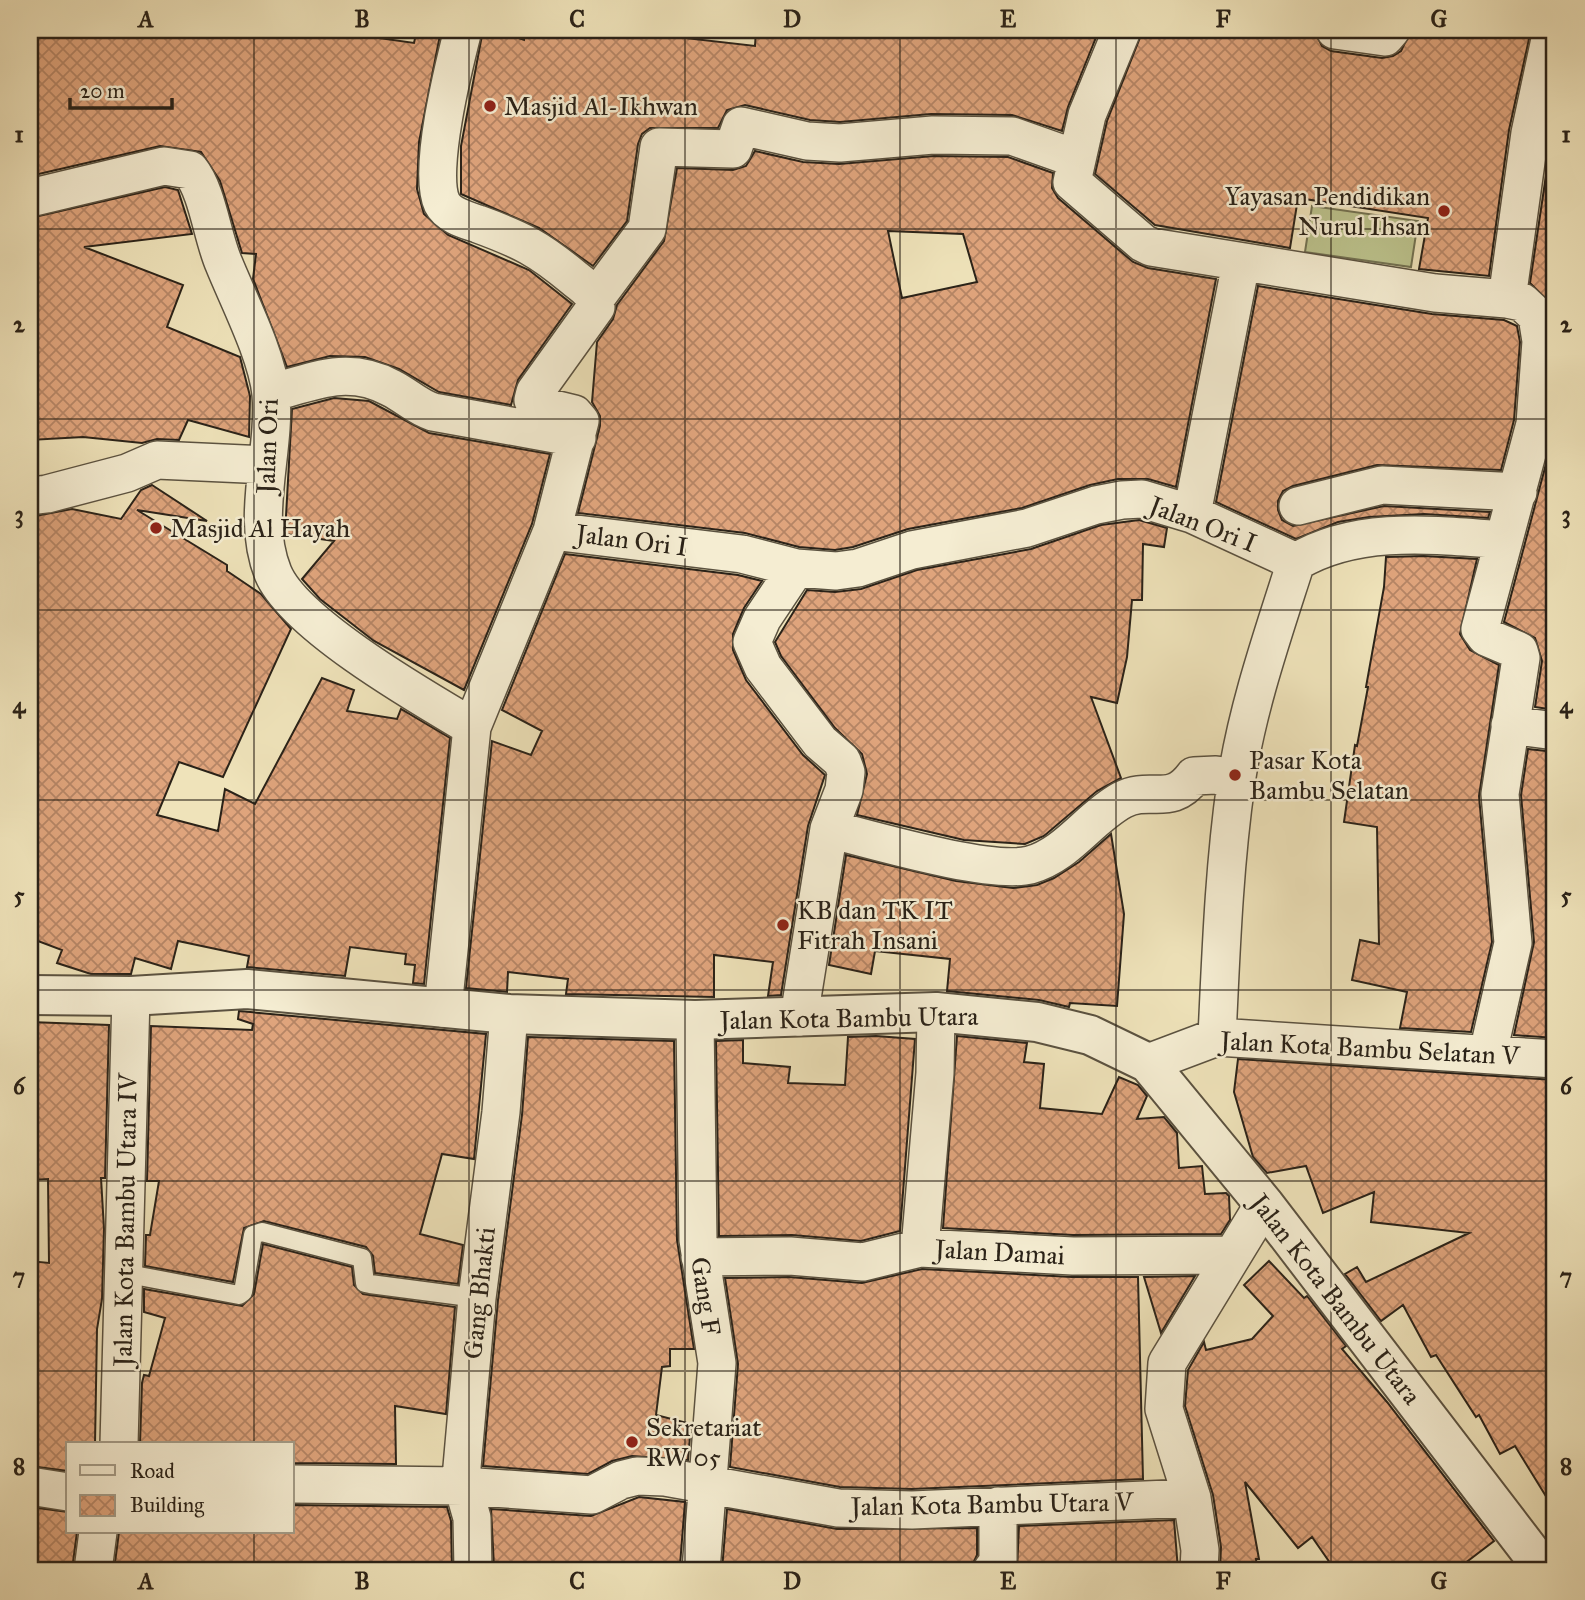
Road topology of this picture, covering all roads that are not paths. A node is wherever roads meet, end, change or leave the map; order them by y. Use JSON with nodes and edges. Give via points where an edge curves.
{"nodes":[{"id":1,"x":463,"y":30,"type":"edge"},
{"id":2,"x":1122,"y":30,"type":"edge"},
{"id":3,"x":1335,"y":30,"type":"edge"},
{"id":4,"x":1391,"y":30,"type":"edge"},
{"id":5,"x":1552,"y":30,"type":"edge"},
{"id":6,"x":1077,"y":159,"type":"junction"},
{"id":7,"x":30,"y":198,"type":"edge"},
{"id":8,"x":1241,"y":263,"type":"junction"},
{"id":9,"x":595,"y":299,"type":"junction"},
{"id":10,"x":1507,"y":299,"type":"junction"},
{"id":11,"x":271,"y":393,"type":"junction"},
{"id":12,"x":1545,"y":428,"type":"edge"},
{"id":13,"x":578,"y":438,"type":"junction"},
{"id":14,"x":266,"y":466,"type":"junction"},
{"id":15,"x":1518,"y":492,"type":"junction"},
{"id":16,"x":30,"y":496,"type":"edge"},
{"id":17,"x":1298,"y":506,"type":"dead end"},
{"id":18,"x":1192,"y":514,"type":"junction"},
{"id":19,"x":552,"y":531,"type":"junction"},
{"id":20,"x":1504,"y":540,"type":"junction"},
{"id":21,"x":1296,"y":562,"type":"junction"},
{"id":22,"x":796,"y":568,"type":"junction"},
{"id":23,"x":1510,"y":725,"type":"junction"},
{"id":24,"x":472,"y":727,"type":"junction"},
{"id":25,"x":1555,"y":731,"type":"edge"},
{"id":26,"x":1236,"y":780,"type":"junction"},
{"id":27,"x":829,"y":830,"type":"junction"},
{"id":28,"x":30,"y":995,"type":"edge"},
{"id":29,"x":131,"y":996,"type":"junction"},
{"id":30,"x":443,"y":1009,"type":"junction"},
{"id":31,"x":936,"y":1012,"type":"junction"},
{"id":32,"x":509,"y":1014,"type":"junction"},
{"id":33,"x":799,"y":1017,"type":"junction"},
{"id":34,"x":695,"y":1020,"type":"junction"},
{"id":35,"x":1217,"y":1037,"type":"junction"},
{"id":36,"x":1488,"y":1053,"type":"junction"},
{"id":37,"x":1555,"y":1059,"type":"edge"},
{"id":38,"x":1148,"y":1063,"type":"junction"},
{"id":39,"x":1264,"y":1204,"type":"junction"},
{"id":40,"x":920,"y":1248,"type":"junction"},
{"id":41,"x":1233,"y":1255,"type":"junction"},
{"id":42,"x":700,"y":1257,"type":"junction"},
{"id":43,"x":123,"y":1273,"type":"junction"},
{"id":44,"x":477,"y":1298,"type":"junction"},
{"id":45,"x":119,"y":1442,"type":"edge"},
{"id":46,"x":294,"y":1484,"type":"edge"},
{"id":47,"x":30,"y":1486,"type":"edge"},
{"id":48,"x":463,"y":1486,"type":"junction"},
{"id":49,"x":707,"y":1486,"type":"junction"},
{"id":50,"x":66,"y":1492,"type":"edge"},
{"id":51,"x":1192,"y":1498,"type":"junction"},
{"id":52,"x":998,"y":1506,"type":"junction"},
{"id":53,"x":98,"y":1534,"type":"edge"},
{"id":54,"x":1542,"y":1560,"type":"edge"},
{"id":55,"x":93,"y":1570,"type":"edge"},
{"id":56,"x":473,"y":1570,"type":"edge"},
{"id":57,"x":701,"y":1570,"type":"edge"},
{"id":58,"x":992,"y":1570,"type":"edge"},
{"id":59,"x":1199,"y":1570,"type":"edge"}],
"edges":[{"from":1,"to":9,"type":"street","via":[[441,138],[439,187],[444,206],[464,219],[535,247]]},
{"from":2,"to":6,"type":"street","via":[[1087,115]]},
{"from":3,"to":4,"type":"street","via":[[1385,37]]},
{"from":5,"to":10,"type":"street","via":[[1530,133]]},
{"from":6,"to":8,"type":"street","via":[[1074,187],[1143,243]]},
{"from":6,"to":9,"type":"street","via":[[1012,136],[933,135],[840,143],[741,127],[733,149],[659,147],[647,229]]},
{"from":7,"to":11,"type":"street","name":"Jalan Ori","via":[[164,166],[190,170],[199,183],[213,239],[254,337]]},
{"from":8,"to":10,"type":"street","via":[[1435,293]]},
{"from":8,"to":18,"type":"street"},
{"from":9,"to":13,"type":"street","via":[[596,307],[533,400],[574,414],[580,421]]},
{"from":10,"to":12,"type":"street","via":[[1522,302],[1537,316]]},
{"from":11,"to":13,"type":"street","via":[[341,374],[367,377],[419,408]]},
{"from":11,"to":14,"type":"street","name":"Jalan Ori"},
{"from":12,"to":15,"type":"street"},
{"from":13,"to":19,"type":"street"},
{"from":14,"to":16,"type":"street","via":[[157,460],[127,474]]},
{"from":14,"to":24,"type":"street","name":"Jalan Ori","via":[[264,540],[273,573],[289,598],[404,687]]},
{"from":15,"to":17,"type":"street","via":[[1382,485]]},
{"from":15,"to":20,"type":"street"},
{"from":18,"to":21,"type":"street","name":"Jalan Ori I"},
{"from":18,"to":22,"type":"street","name":"Jalan Ori I","via":[[1142,499],[1122,499],[1027,528],[912,550],[859,568]]},
{"from":19,"to":22,"type":"street","name":"Jalan Ori I","via":[[742,554]]},
{"from":19,"to":24,"type":"street"},
{"from":20,"to":21,"type":"street","via":[[1419,534],[1357,541],[1313,552]]},
{"from":20,"to":23,"type":"street","via":[[1480,629],[1486,637],[1519,651],[1521,665]]},
{"from":21,"to":26,"type":"street","via":[[1259,677]]},
{"from":22,"to":27,"type":"street","via":[[752,642],[763,667],[820,742],[842,761],[844,790]]},
{"from":23,"to":25,"type":"street"},
{"from":23,"to":36,"type":"street","via":[[1500,814],[1513,943]]},
{"from":24,"to":30,"type":"street"},
{"from":26,"to":27,"type":"street","via":[[1194,776],[1184,790],[1123,799],[1060,850],[1030,865],[1004,866],[939,856]]},
{"from":26,"to":35,"type":"street","via":[[1223,894]]},
{"from":27,"to":33,"type":"street"},
{"from":28,"to":29,"type":"street","name":"Jalan Kota Bambu Utara"},
{"from":29,"to":30,"type":"street","name":"Jalan Kota Bambu Utara","via":[[247,989]]},
{"from":29,"to":43,"type":"street","name":"Jalan Kota Bambu Utara IV"},
{"from":30,"to":32,"type":"street","name":"Jalan Kota Bambu Utara"},
{"from":31,"to":33,"type":"street","name":"Jalan Kota Bambu Utara"},
{"from":31,"to":38,"type":"street","name":"Jalan Kota Bambu Utara","via":[[1037,1022],[1077,1031]]},
{"from":31,"to":40,"type":"street","name":"Jalan Damai"},
{"from":32,"to":34,"type":"street","name":"Jalan Kota Bambu Utara"},
{"from":32,"to":44,"type":"street","name":"Gang Bhakti"},
{"from":33,"to":34,"type":"street","name":"Jalan Kota Bambu Utara"},
{"from":34,"to":42,"type":"street","name":"Gang F"},
{"from":35,"to":36,"type":"street","name":"Jalan Kota Bambu Selatan V"},
{"from":35,"to":38,"type":"street","name":"Jalan Kota Bambu Selatan V"},
{"from":36,"to":37,"type":"street","name":"Jalan Kota Bambu Selatan V"},
{"from":38,"to":39,"type":"street","name":"Jalan Kota Bambu Utara"},
{"from":39,"to":41,"type":"street"},
{"from":39,"to":54,"type":"street","name":"Jalan Kota Bambu Utara"},
{"from":40,"to":41,"type":"street","name":"Jalan Damai","via":[[1085,1256]]},
{"from":40,"to":42,"type":"street","via":[[863,1262],[790,1256]]},
{"from":41,"to":51,"type":"street","via":[[1167,1363],[1164,1409]]},
{"from":42,"to":49,"type":"street","name":"Gang F","via":[[717,1363]]},
{"from":43,"to":44,"type":"lane","via":[[239,1295],[253,1235],[262,1232],[362,1258],[365,1283]]},
{"from":43,"to":45,"type":"street","name":"Jalan Kota Bambu Utara IV"},
{"from":44,"to":48,"type":"street","name":"Gang Bhakti"},
{"from":46,"to":48,"type":"street","name":"Jalan Kota Bambu Utara V"},
{"from":47,"to":50,"type":"street"},
{"from":48,"to":49,"type":"street","name":"Jalan Kota Bambu Utara V","via":[[592,1495],[621,1480],[648,1476]]},
{"from":48,"to":56,"type":"street","name":"Gang Bhakti","via":[[472,1518]]},
{"from":49,"to":52,"type":"street","name":"Jalan Kota Bambu Utara V","via":[[838,1508]]},
{"from":49,"to":57,"type":"street","name":"Gang F"},
{"from":51,"to":52,"type":"street","name":"Jalan Kota Bambu Utara V"},
{"from":51,"to":59,"type":"street"},
{"from":52,"to":58,"type":"street","via":[[998,1562]]},
{"from":53,"to":55,"type":"street"}]}
